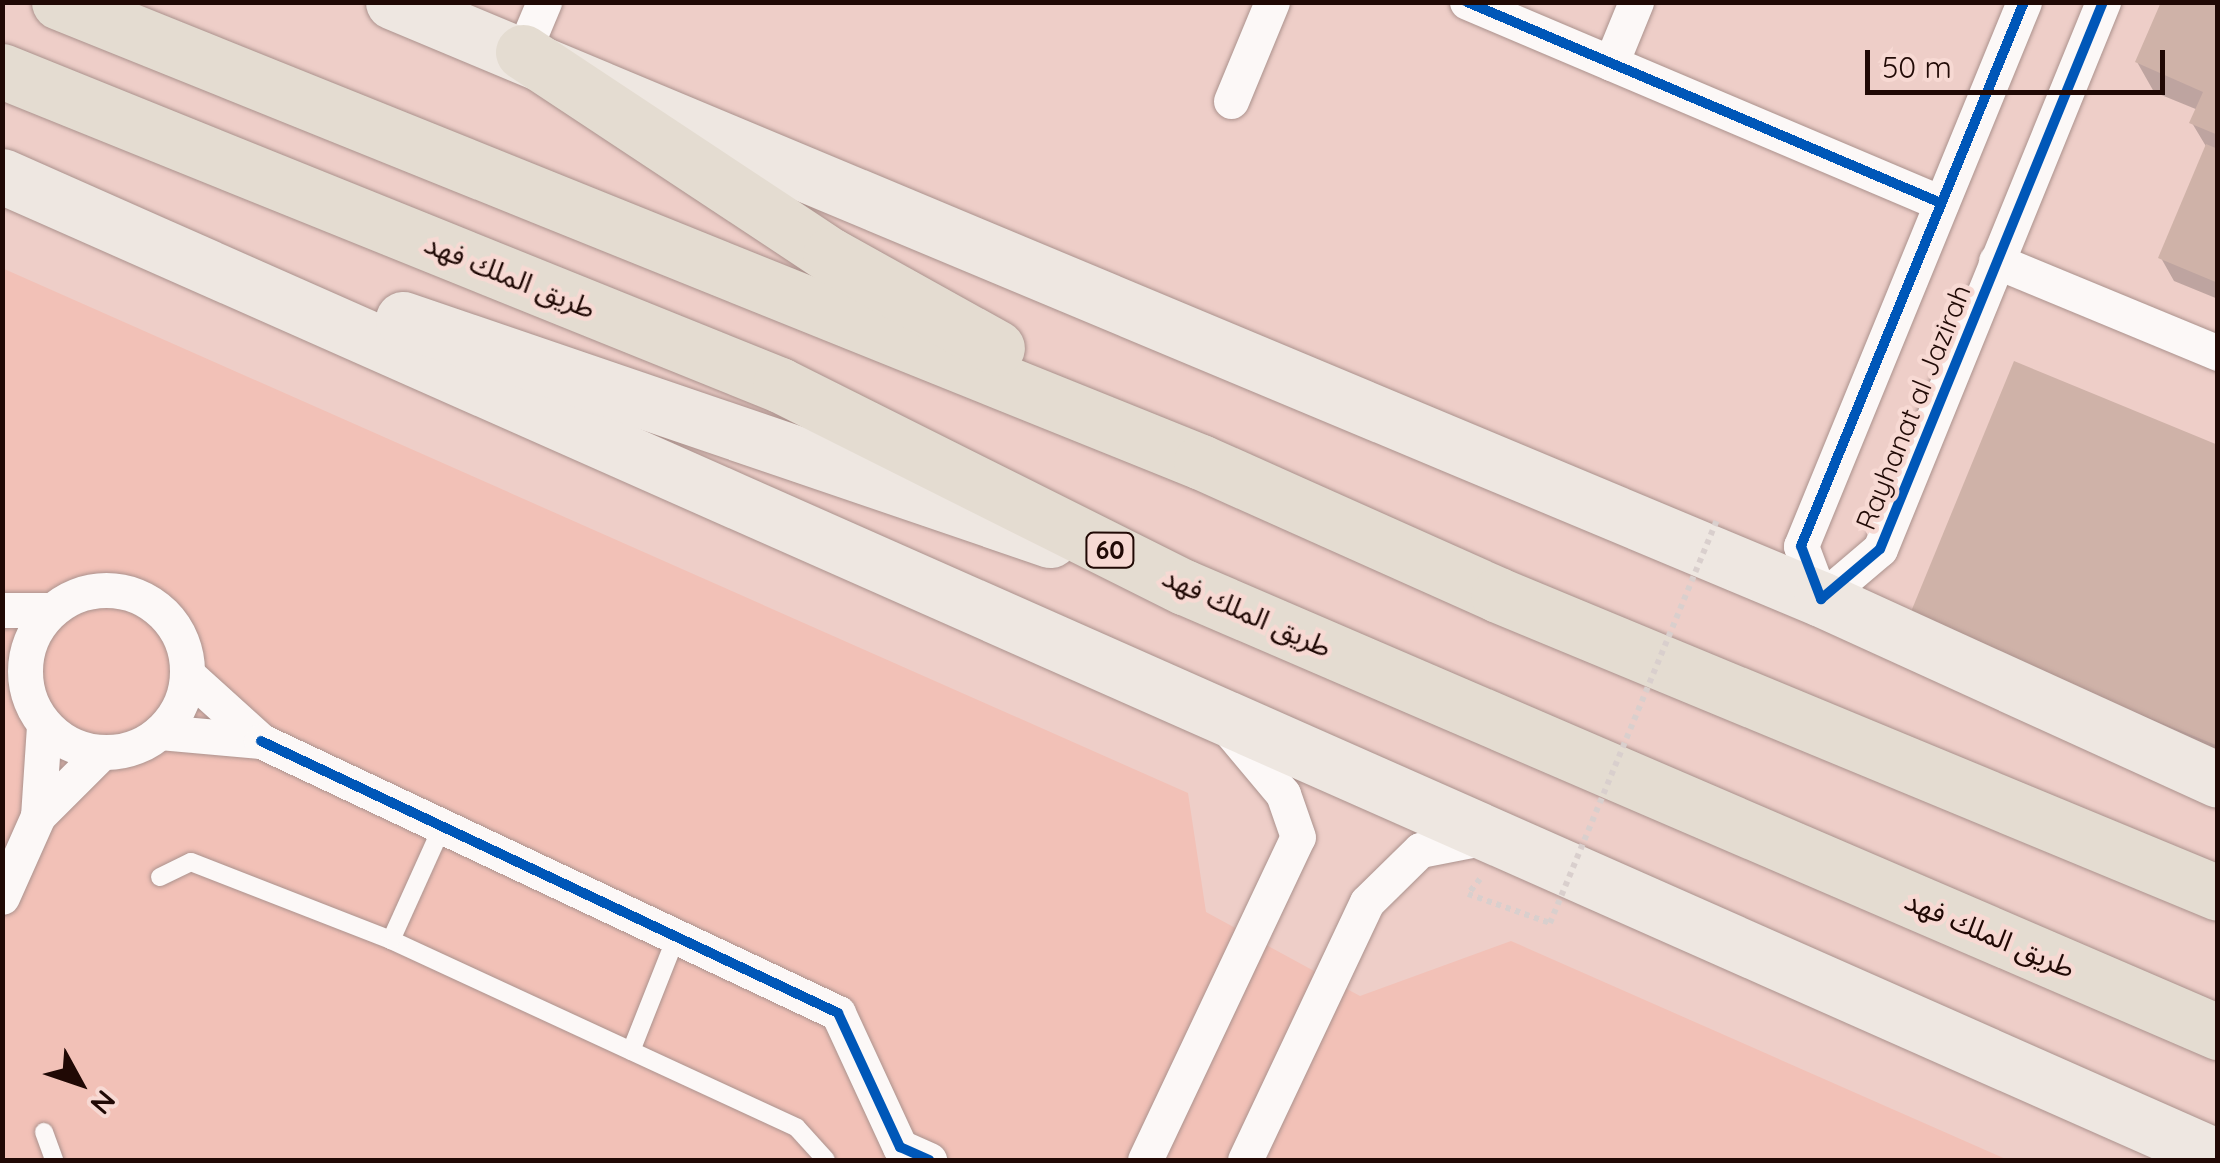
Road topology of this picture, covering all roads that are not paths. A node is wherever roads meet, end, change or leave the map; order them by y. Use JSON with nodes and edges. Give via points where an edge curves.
{"nodes":[{"id":1,"x":59,"y":2,"type":"edge"},
{"id":2,"x":393,"y":2,"type":"edge"},
{"id":3,"x":544,"y":2,"type":"edge"},
{"id":4,"x":1272,"y":2,"type":"edge"},
{"id":5,"x":1467,"y":2,"type":"edge"},
{"id":6,"x":1636,"y":2,"type":"edge"},
{"id":7,"x":2024,"y":2,"type":"edge"},
{"id":8,"x":2103,"y":2,"type":"edge"},
{"id":9,"x":523,"y":52,"type":"junction"},
{"id":10,"x":1611,"y":63,"type":"junction"},
{"id":11,"x":2,"y":71,"type":"edge"},
{"id":12,"x":1231,"y":101,"type":"dead end"},
{"id":13,"x":2,"y":176,"type":"edge"},
{"id":14,"x":1942,"y":203,"type":"junction"},
{"id":15,"x":96,"y":218,"type":"junction"},
{"id":16,"x":1996,"y":261,"type":"junction"},
{"id":17,"x":2218,"y":353,"type":"edge"},
{"id":18,"x":1201,"y":462,"type":"junction"},
{"id":19,"x":1184,"y":586,"type":"junction"},
{"id":20,"x":1821,"y":599,"type":"junction"},
{"id":21,"x":2,"y":610,"type":"edge"},
{"id":22,"x":51,"y":610,"type":"junction"},
{"id":23,"x":13,"y":654,"type":"edge"},
{"id":24,"x":188,"y":675,"type":"junction"},
{"id":25,"x":1214,"y":713,"type":"junction"},
{"id":26,"x":44,"y":726,"type":"junction"},
{"id":27,"x":160,"y":732,"type":"junction"},
{"id":28,"x":262,"y":741,"type":"junction"},
{"id":29,"x":101,"y":753,"type":"junction"},
{"id":30,"x":2218,"y":780,"type":"edge"},
{"id":31,"x":38,"y":816,"type":"junction"},
{"id":32,"x":443,"y":826,"type":"junction"},
{"id":33,"x":1492,"y":836,"type":"junction"},
{"id":34,"x":160,"y":877,"type":"dead end"},
{"id":35,"x":2218,"y":893,"type":"edge"},
{"id":36,"x":2,"y":896,"type":"edge"},
{"id":37,"x":677,"y":934,"type":"junction"},
{"id":38,"x":392,"y":940,"type":"junction"},
{"id":39,"x":2218,"y":1032,"type":"edge"},
{"id":40,"x":630,"y":1051,"type":"junction"},
{"id":41,"x":44,"y":1132,"type":"dead end"},
{"id":42,"x":2218,"y":1157,"type":"edge"},
{"id":43,"x":54,"y":1160,"type":"edge"},
{"id":44,"x":826,"y":1160,"type":"edge"},
{"id":45,"x":929,"y":1160,"type":"edge"},
{"id":46,"x":1144,"y":1160,"type":"edge"},
{"id":47,"x":1245,"y":1160,"type":"edge"}],
"edges":[{"from":1,"to":18,"type":"highway"},
{"from":2,"to":9,"type":"main road"},
{"from":3,"to":9,"type":"street"},
{"from":4,"to":12,"type":"street"},
{"from":5,"to":10,"type":"street"},
{"from":6,"to":10,"type":"street"},
{"from":7,"to":14,"type":"street","name":"Rayhanat al Jazirah"},
{"from":8,"to":16,"type":"street","name":"Rayhanat al Jazirah"},
{"from":9,"to":18,"type":"highway","via":[[830,255]]},
{"from":9,"to":20,"type":"main road"},
{"from":10,"to":14,"type":"street"},
{"from":11,"to":19,"type":"highway","name":"طريق الملك فهد","number":"60","via":[[780,385]]},
{"from":13,"to":15,"type":"main road"},
{"from":14,"to":20,"type":"street","name":"Rayhanat al Jazirah","via":[[1800,546]]},
{"from":15,"to":19,"type":"main road"},
{"from":15,"to":25,"type":"main road"},
{"from":16,"to":17,"type":"street"},
{"from":16,"to":20,"type":"street","name":"Rayhanat al Jazirah","via":[[1880,549]]},
{"from":18,"to":35,"type":"highway","via":[[1498,596]]},
{"from":19,"to":39,"type":"highway","name":"طريق الملك فهد","number":"60"},
{"from":20,"to":30,"type":"main road"},
{"from":21,"to":22,"type":"street"},
{"from":22,"to":23,"type":"street"},
{"from":22,"to":24,"type":"street","via":[[79,594],[110,589],[142,596],[167,616],[183,644]]},
{"from":23,"to":26,"type":"street"},
{"from":24,"to":27,"type":"street","via":[[180,706]]},
{"from":24,"to":28,"type":"street"},
{"from":25,"to":33,"type":"main road"},
{"from":25,"to":46,"type":"street","via":[[1282,794],[1298,837]]},
{"from":26,"to":29,"type":"street","via":[[70,745]]},
{"from":26,"to":31,"type":"street"},
{"from":27,"to":28,"type":"street"},
{"from":27,"to":29,"type":"street","via":[[132,748]]},
{"from":28,"to":32,"type":"street"},
{"from":29,"to":31,"type":"street"},
{"from":31,"to":36,"type":"street"},
{"from":32,"to":37,"type":"street"},
{"from":32,"to":38,"type":"lane"},
{"from":33,"to":42,"type":"main road"},
{"from":33,"to":47,"type":"street","via":[[1420,850],[1367,902]]},
{"from":34,"to":38,"type":"lane","via":[[191,862]]},
{"from":37,"to":40,"type":"lane"},
{"from":37,"to":45,"type":"street","via":[[838,1013],[900,1147]]},
{"from":38,"to":40,"type":"lane"},
{"from":40,"to":44,"type":"lane","via":[[797,1128]]},
{"from":41,"to":43,"type":"lane"}]}
